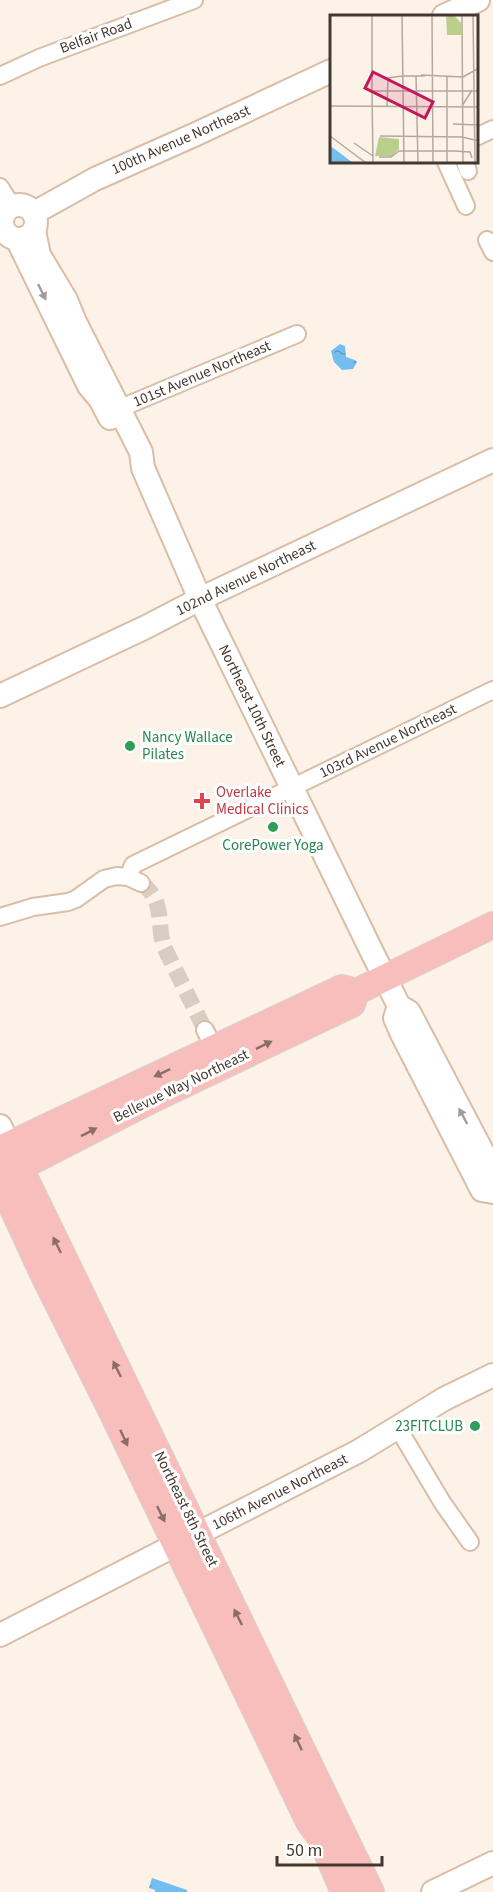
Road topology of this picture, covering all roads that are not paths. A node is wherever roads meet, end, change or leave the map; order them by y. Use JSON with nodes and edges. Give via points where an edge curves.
{"nodes":[{"id":1,"x":194,"y":0,"type":"edge"},
{"id":2,"x":478,"y":0,"type":"edge"},
{"id":3,"x":446,"y":15,"type":"edge"},
{"id":4,"x":330,"y":70,"type":"edge"},
{"id":5,"x":0,"y":76,"type":"edge"},
{"id":6,"x":493,"y":129,"type":"edge"},
{"id":7,"x":478,"y":136,"type":"edge"},
{"id":8,"x":447,"y":164,"type":"edge"},
{"id":9,"x":0,"y":187,"type":"edge"},
{"id":10,"x":466,"y":206,"type":"dead end"},
{"id":11,"x":16,"y":224,"type":"edge"},
{"id":12,"x":297,"y":334,"type":"dead end"},
{"id":13,"x":114,"y":411,"type":"junction"},
{"id":14,"x":493,"y":460,"type":"edge"},
{"id":15,"x":200,"y":599,"type":"junction"},
{"id":16,"x":493,"y":690,"type":"edge"},
{"id":17,"x":0,"y":696,"type":"edge"},
{"id":18,"x":292,"y":787,"type":"junction"},
{"id":19,"x":0,"y":917,"type":"edge"},
{"id":20,"x":493,"y":925,"type":"edge"},
{"id":21,"x":385,"y":978,"type":"junction"},
{"id":22,"x":356,"y":992,"type":"junction"},
{"id":23,"x":399,"y":1006,"type":"junction"},
{"id":24,"x":4,"y":1160,"type":"edge"},
{"id":25,"x":493,"y":1172,"type":"edge"},
{"id":26,"x":493,"y":1192,"type":"edge"},
{"id":27,"x":493,"y":1375,"type":"edge"},
{"id":28,"x":398,"y":1428,"type":"junction"},
{"id":29,"x":187,"y":1540,"type":"junction"},
{"id":30,"x":471,"y":1542,"type":"dead end"},
{"id":31,"x":0,"y":1635,"type":"edge"},
{"id":32,"x":493,"y":1863,"type":"edge"},
{"id":33,"x":344,"y":1892,"type":"edge"},
{"id":34,"x":371,"y":1892,"type":"edge"},
{"id":35,"x":433,"y":1892,"type":"edge"}],
"edges":[{"from":1,"to":5,"type":"street","name":"Belfair Road"},
{"from":2,"to":3,"type":"street"},
{"from":4,"to":11,"type":"street","name":"100th Avenue Northeast","via":[[95,179]]},
{"from":6,"to":7,"type":"street"},
{"from":8,"to":10,"type":"street"},
{"from":9,"to":11,"type":"street"},
{"from":11,"to":13,"type":"street","name":"Northeast 10th Street","via":[[66,300]]},
{"from":12,"to":13,"type":"street","name":"101st Avenue Northeast"},
{"from":13,"to":15,"type":"street","name":"Northeast 10th Street","via":[[141,452],[143,468]]},
{"from":14,"to":15,"type":"street","name":"102nd Avenue Northeast"},
{"from":15,"to":17,"type":"street","name":"102nd Avenue Northeast"},
{"from":15,"to":18,"type":"street","name":"Northeast 10th Street"},
{"from":16,"to":18,"type":"street","name":"103rd Avenue Northeast"},
{"from":18,"to":19,"type":"street","name":"103rd Avenue Northeast","via":[[133,865],[134,880],[117,876],[104,879],[68,902],[33,906]]},
{"from":18,"to":21,"type":"street","name":"Northeast 10th Street"},
{"from":20,"to":21,"type":"main road","name":"Bellevue Way Northeast"},
{"from":21,"to":22,"type":"main road","name":"Bellevue Way Northeast"},
{"from":21,"to":23,"type":"street","name":"Northeast 10th Street"},
{"from":24,"to":22,"type":"main road","name":"Bellevue Way Northeast","one_way":true,"via":[[179,1087],[352,1004]]},
{"from":22,"to":24,"type":"main road","name":"Bellevue Way Northeast","one_way":true,"via":[[342,988],[210,1039]]},
{"from":25,"to":23,"type":"street","name":"Northeast 10th Street","one_way":true,"via":[[409,1012]]},
{"from":23,"to":26,"type":"street","name":"Northeast 10th Street","via":[[394,1018],[402,1034],[482,1190]]},
{"from":24,"to":29,"type":"main road","name":"Northeast 8th Street","via":[[3,1187],[45,1278]]},
{"from":27,"to":28,"type":"street","name":"106th Avenue Northeast"},
{"from":28,"to":29,"type":"street","name":"106th Avenue Northeast"},
{"from":28,"to":30,"type":"street"},
{"from":29,"to":31,"type":"street","name":"106th Avenue Northeast"},
{"from":29,"to":33,"type":"main road","name":"Northeast 8th Street","via":[[309,1822],[320,1837]]},
{"from":34,"to":29,"type":"main road","name":"Northeast 8th Street","one_way":true},
{"from":32,"to":35,"type":"street"}]}
